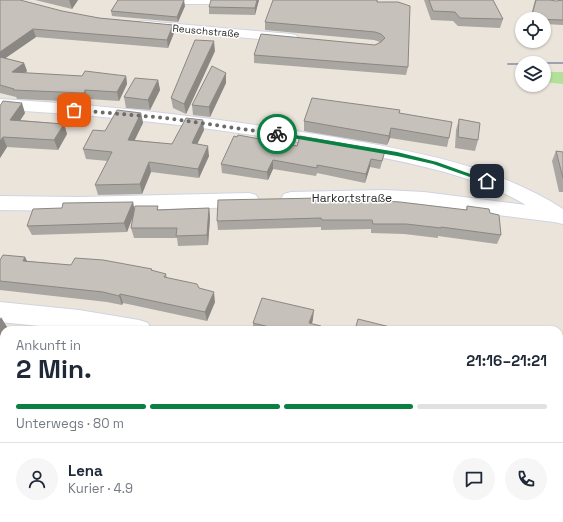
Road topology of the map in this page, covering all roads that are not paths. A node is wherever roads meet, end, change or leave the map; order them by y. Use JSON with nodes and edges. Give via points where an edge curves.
{"nodes":[{"id":1,"x":171,"y":0,"type":"edge"},
{"id":2,"x":177,"y":0,"type":"edge"},
{"id":3,"x":225,"y":0,"type":"edge"},
{"id":4,"x":549,"y":0,"type":"edge"},
{"id":5,"x":557,"y":0,"type":"edge"},
{"id":6,"x":131,"y":24,"type":"edge"},
{"id":7,"x":303,"y":39,"type":"edge"},
{"id":8,"x":0,"y":104,"type":"edge"},
{"id":9,"x":0,"y":203,"type":"edge"},
{"id":10,"x":561,"y":216,"type":"edge"},
{"id":11,"x":0,"y":312,"type":"edge"},
{"id":12,"x":115,"y":326,"type":"edge"}],
"edges":[{"from":1,"to":2,"type":"street"},
{"from":2,"to":3,"type":"street"},
{"from":4,"to":5,"type":"street"},
{"from":6,"to":7,"type":"street","name":"Reuschstraße"},
{"from":8,"to":10,"type":"street","via":[[166,118],[397,154],[435,163],[512,189]]},
{"from":9,"to":10,"type":"street","name":"Harkortstraße","via":[[79,204],[384,197]]},
{"from":11,"to":12,"type":"street"}]}
